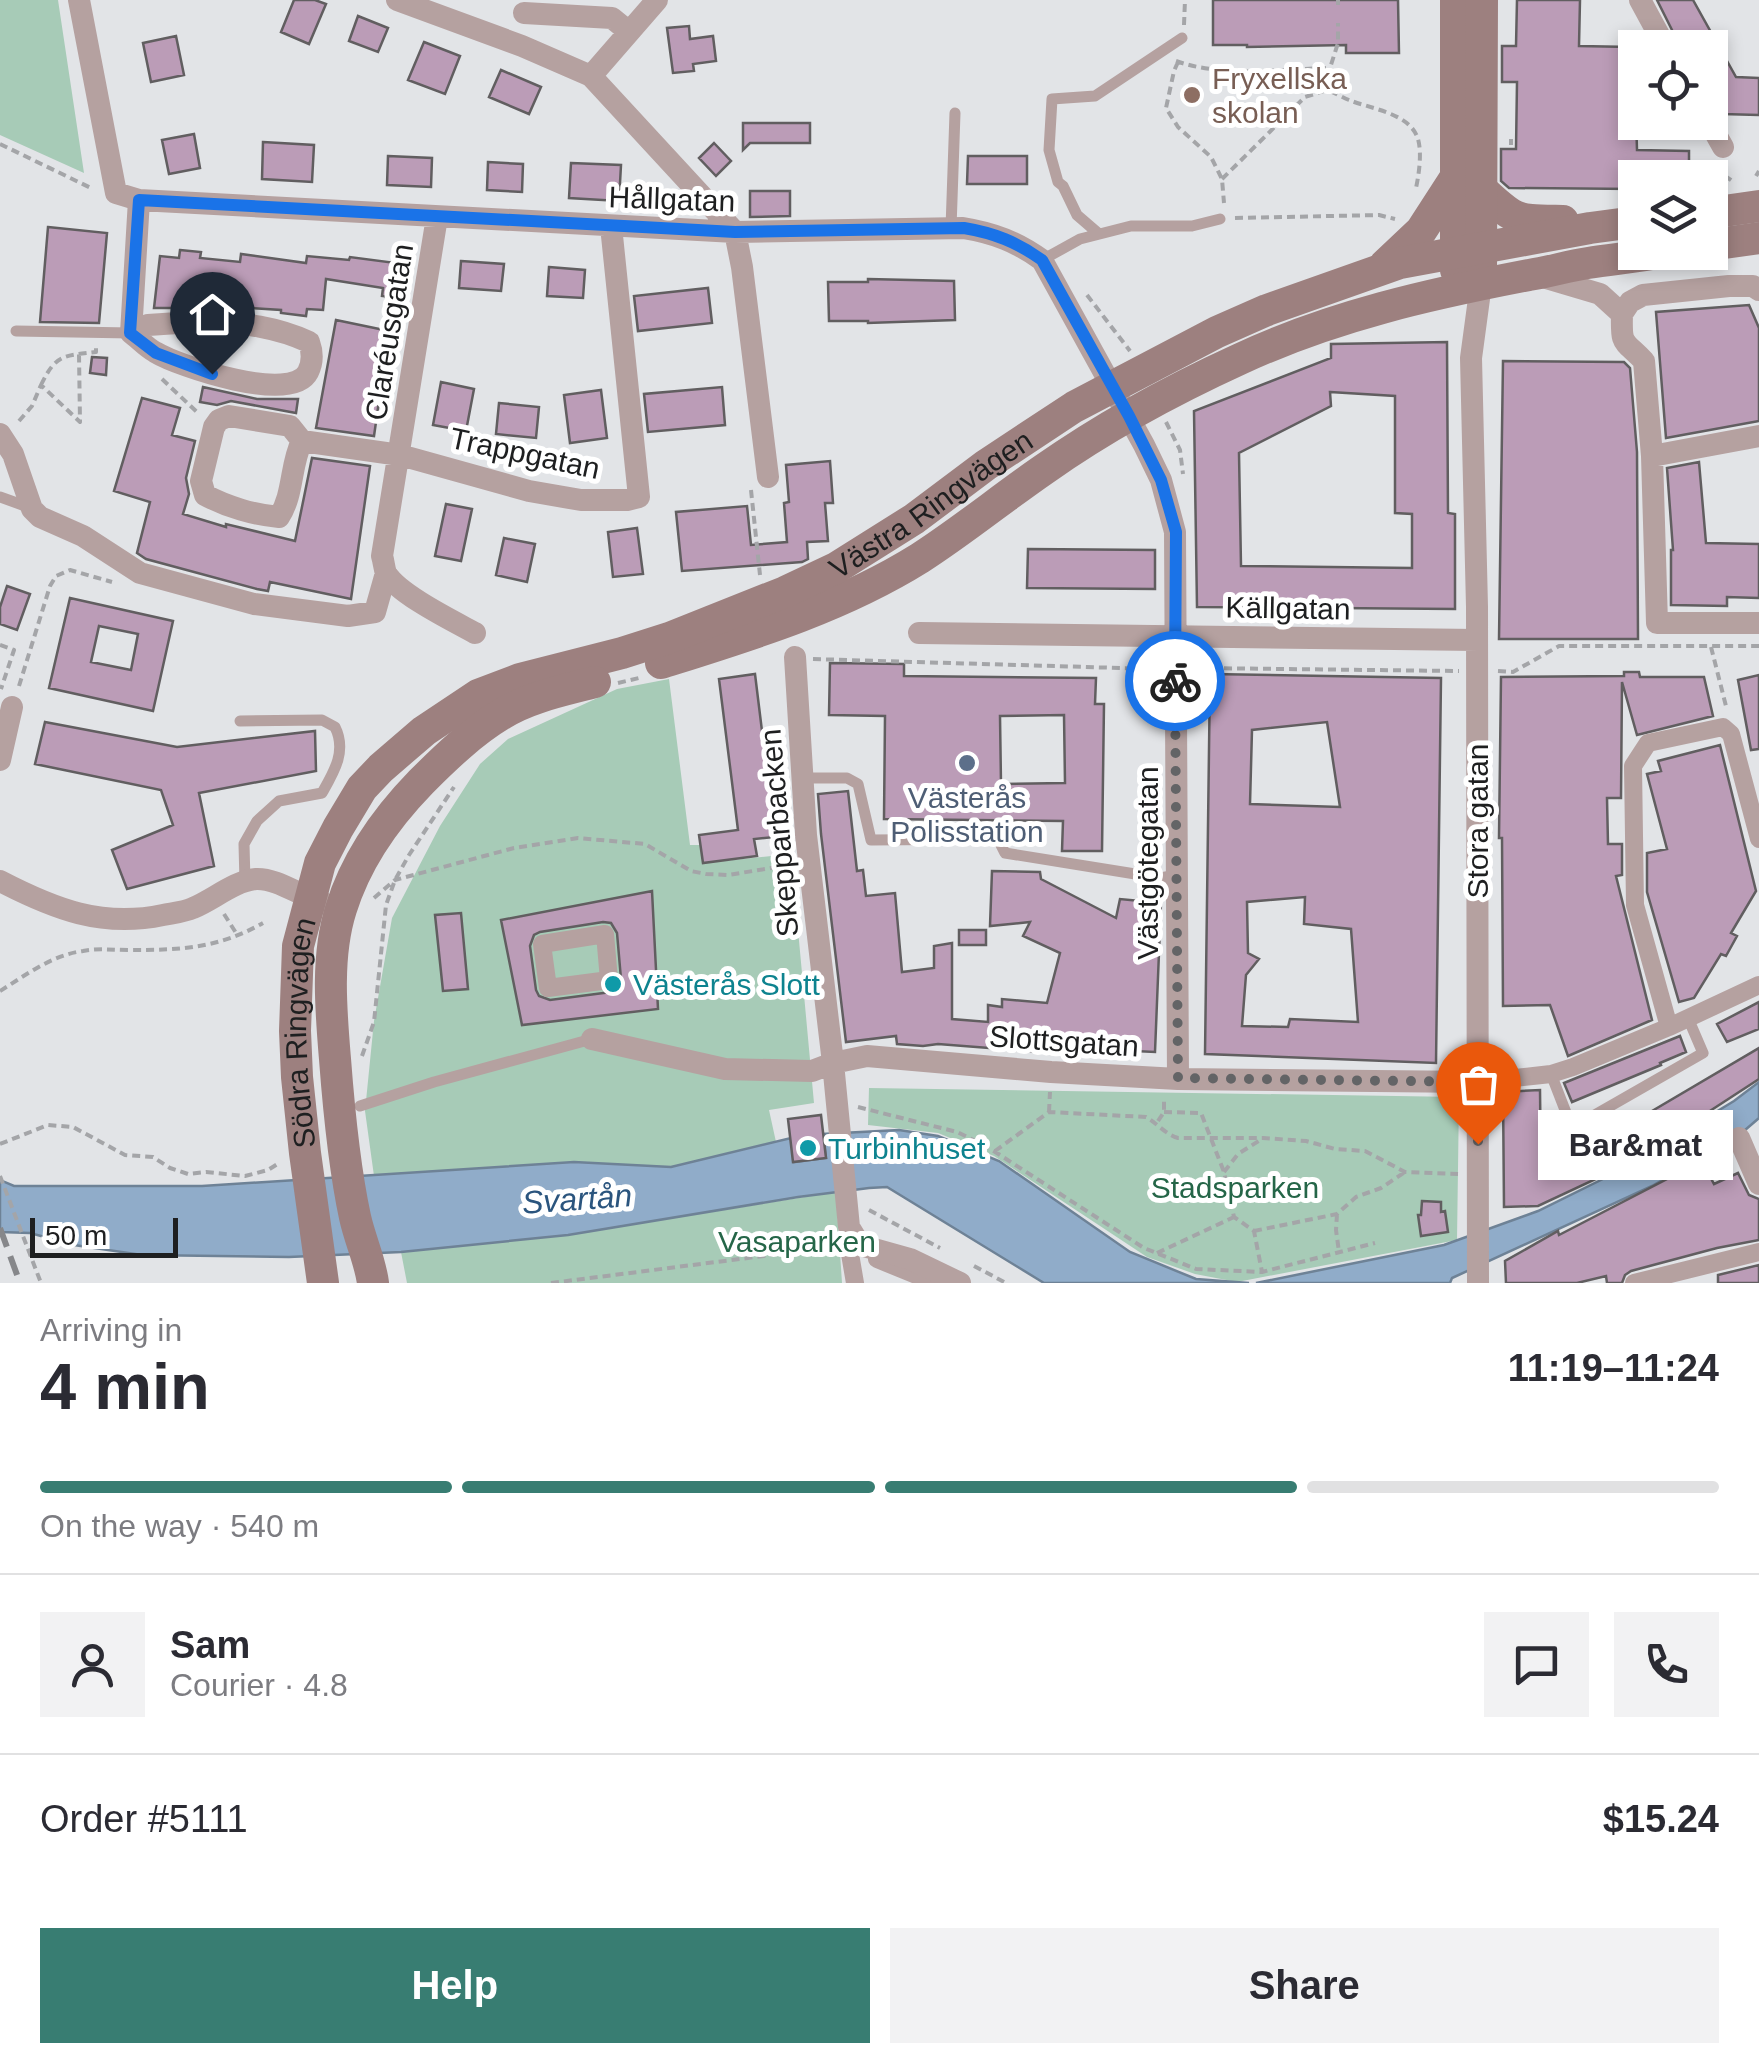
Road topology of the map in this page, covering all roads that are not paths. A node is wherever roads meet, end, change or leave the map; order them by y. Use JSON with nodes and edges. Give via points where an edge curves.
{"nodes":[{"id":1,"x":79,"y":0,"type":"edge"},
{"id":2,"x":397,"y":0,"type":"edge"},
{"id":3,"x":657,"y":0,"type":"edge"},
{"id":4,"x":1456,"y":0,"type":"edge"},
{"id":5,"x":1482,"y":0,"type":"edge"},
{"id":6,"x":1640,"y":0,"type":"edge"},
{"id":7,"x":525,"y":6,"type":"edge"},
{"id":8,"x":1656,"y":30,"type":"edge"},
{"id":9,"x":628,"y":32,"type":"junction"},
{"id":10,"x":1183,"y":32,"type":"road end"},
{"id":11,"x":522,"y":46,"type":"junction"},
{"id":12,"x":592,"y":76,"type":"junction"},
{"id":13,"x":955,"y":112,"type":"dead end"},
{"id":14,"x":1719,"y":140,"type":"edge"},
{"id":15,"x":1723,"y":147,"type":"dead end"},
{"id":16,"x":1469,"y":182,"type":"junction"},
{"id":17,"x":1758,"y":184,"type":"edge"},
{"id":18,"x":1728,"y":194,"type":"edge"},
{"id":19,"x":128,"y":197,"type":"junction"},
{"id":20,"x":436,"y":217,"type":"junction"},
{"id":21,"x":1220,"y":219,"type":"dead end"},
{"id":22,"x":1618,"y":224,"type":"edge"},
{"id":23,"x":610,"y":226,"type":"junction"},
{"id":24,"x":951,"y":228,"type":"junction"},
{"id":25,"x":1590,"y":228,"type":"junction"},
{"id":26,"x":735,"y":232,"type":"junction"},
{"id":27,"x":1099,"y":234,"type":"junction"},
{"id":28,"x":1759,"y":238,"type":"edge"},
{"id":29,"x":1728,"y":242,"type":"edge"},
{"id":30,"x":1618,"y":258,"type":"edge"},
{"id":31,"x":1042,"y":260,"type":"junction"},
{"id":32,"x":1380,"y":268,"type":"junction"},
{"id":33,"x":1466,"y":268,"type":"junction"},
{"id":34,"x":1534,"y":274,"type":"junction"},
{"id":35,"x":1759,"y":290,"type":"edge"},
{"id":36,"x":1622,"y":314,"type":"junction"},
{"id":37,"x":16,"y":331,"type":"dead end"},
{"id":38,"x":130,"y":333,"type":"junction"},
{"id":39,"x":1127,"y":379,"type":"junction"},
{"id":40,"x":1143,"y":408,"type":"junction"},
{"id":41,"x":1759,"y":436,"type":"edge"},
{"id":42,"x":302,"y":441,"type":"junction"},
{"id":43,"x":1,"y":444,"type":"edge"},
{"id":44,"x":400,"y":455,"type":"junction"},
{"id":45,"x":1652,"y":456,"type":"junction"},
{"id":46,"x":768,"y":477,"type":"road end"},
{"id":47,"x":0,"y":497,"type":"edge"},
{"id":48,"x":32,"y":508,"type":"junction"},
{"id":49,"x":386,"y":573,"type":"junction"},
{"id":50,"x":774,"y":612,"type":"junction"},
{"id":51,"x":1759,"y":624,"type":"edge"},
{"id":52,"x":475,"y":633,"type":"dead end"},
{"id":53,"x":919,"y":633,"type":"dead end"},
{"id":54,"x":1175,"y":636,"type":"junction"},
{"id":55,"x":1477,"y":640,"type":"junction"},
{"id":56,"x":795,"y":657,"type":"joint"},
{"id":57,"x":6,"y":699,"type":"edge"},
{"id":58,"x":240,"y":721,"type":"dead end"},
{"id":59,"x":0,"y":760,"type":"edge"},
{"id":60,"x":803,"y":778,"type":"junction"},
{"id":61,"x":1759,"y":840,"type":"edge"},
{"id":62,"x":1178,"y":875,"type":"junction"},
{"id":63,"x":0,"y":881,"type":"edge"},
{"id":64,"x":245,"y":882,"type":"junction"},
{"id":65,"x":341,"y":902,"type":"junction"},
{"id":66,"x":1759,"y":986,"type":"edge"},
{"id":67,"x":1688,"y":1018,"type":"junction"},
{"id":68,"x":1669,"y":1027,"type":"junction"},
{"id":69,"x":592,"y":1039,"type":"joint"},
{"id":70,"x":833,"y":1063,"type":"junction"},
{"id":71,"x":1551,"y":1074,"type":"junction"},
{"id":72,"x":1178,"y":1078,"type":"junction"},
{"id":73,"x":1478,"y":1082,"type":"junction"},
{"id":74,"x":360,"y":1106,"type":"road end"},
{"id":75,"x":1739,"y":1138,"type":"dead end"},
{"id":76,"x":1759,"y":1184,"type":"edge"},
{"id":77,"x":1759,"y":1252,"type":"edge"},
{"id":78,"x":348,"y":1273,"type":"edge"},
{"id":79,"x":966,"y":1274,"type":"edge"},
{"id":80,"x":1702,"y":1275,"type":"edge"},
{"id":81,"x":855,"y":1283,"type":"edge"},
{"id":82,"x":938,"y":1283,"type":"edge"},
{"id":83,"x":1478,"y":1283,"type":"edge"},
{"id":84,"x":1634,"y":1283,"type":"edge"}],
"edges":[{"from":1,"to":19,"type":"street"},
{"from":2,"to":11,"type":"street"},
{"from":3,"to":9,"type":"street"},
{"from":4,"to":16,"type":"main road","name":"Stora gatan"},
{"from":5,"to":16,"type":"main road","name":"Stora gatan"},
{"from":6,"to":8,"type":"street"},
{"from":7,"to":9,"type":"street","via":[[612,18]]},
{"from":7,"to":11,"type":"street"},
{"from":9,"to":12,"type":"street"},
{"from":10,"to":27,"type":"lane","via":[[1095,96],[1052,99],[1049,150],[1058,182],[1077,215]]},
{"from":11,"to":12,"type":"street"},
{"from":12,"to":26,"type":"street"},
{"from":13,"to":24,"type":"lane"},
{"from":14,"to":15,"type":"street"},
{"from":16,"to":25,"type":"main road","via":[[1522,220]]},
{"from":16,"to":32,"type":"main road"},
{"from":16,"to":33,"type":"main road","name":"Stora gatan"},
{"from":17,"to":18,"type":"main road"},
{"from":19,"to":20,"type":"street","name":"Hållgatan"},
{"from":19,"to":38,"type":"street"},
{"from":20,"to":23,"type":"street","name":"Hållgatan"},
{"from":20,"to":44,"type":"street","name":"Claréusgatan"},
{"from":21,"to":27,"type":"lane"},
{"from":22,"to":25,"type":"main road","name":"Västra Ringvägen"},
{"from":23,"to":26,"type":"street","name":"Hållgatan"},
{"from":23,"to":44,"type":"street","name":"Trappgatan","via":[[639,497],[581,500],[529,491]]},
{"from":24,"to":26,"type":"street","name":"Hållgatan"},
{"from":24,"to":31,"type":"street","name":"Hållgatan","via":[[1000,236]]},
{"from":25,"to":33,"type":"main road","name":"Västra Ringvägen"},
{"from":26,"to":46,"type":"street"},
{"from":27,"to":31,"type":"lane"},
{"from":28,"to":29,"type":"main road"},
{"from":30,"to":34,"type":"main road","name":"Västra Ringvägen"},
{"from":31,"to":39,"type":"street"},
{"from":32,"to":33,"type":"main road","name":"Västra Ringvägen"},
{"from":32,"to":39,"type":"main road","name":"Västra Ringvägen","via":[[1254,316]]},
{"from":33,"to":34,"type":"main road","name":"Västra Ringvägen"},
{"from":33,"to":40,"type":"main road","name":"Västra Ringvägen","via":[[1328,313],[1325,325]]},
{"from":33,"to":55,"type":"street","name":"Stora gatan"},
{"from":34,"to":36,"type":"street","via":[[1600,294]]},
{"from":35,"to":36,"type":"street","via":[[1729,286],[1643,295]]},
{"from":36,"to":45,"type":"street","via":[[1621,338],[1644,361]]},
{"from":37,"to":38,"type":"lane"},
{"from":38,"to":38,"type":"street","via":[[148,325],[232,322],[290,333],[308,342],[312,359],[298,383],[255,384],[156,353]]},
{"from":39,"to":40,"type":"street"},
{"from":39,"to":50,"type":"main road","name":"Västra Ringvägen","via":[[986,465]]},
{"from":40,"to":50,"type":"main road","name":"Västra Ringvägen","via":[[917,560],[829,606]]},
{"from":40,"to":54,"type":"street","name":"Västgötegatan","via":[[1176,532]]},
{"from":41,"to":45,"type":"street"},
{"from":42,"to":42,"type":"street","name":"Claréusgatan","via":[[280,517],[206,495],[201,480],[219,420],[290,426]]},
{"from":42,"to":44,"type":"street","name":"Claréusgatan"},
{"from":43,"to":48,"type":"street","via":[[13,454]]},
{"from":44,"to":49,"type":"street","name":"Claréusgatan","via":[[382,556]]},
{"from":45,"to":51,"type":"street","via":[[1657,624],[1712,635]]},
{"from":47,"to":48,"type":"lane"},
{"from":48,"to":49,"type":"street","via":[[140,573],[254,604],[348,616],[375,612]]},
{"from":49,"to":52,"type":"street"},
{"from":50,"to":56,"type":"lane"},
{"from":50,"to":65,"type":"main road","name":"Västra Ringvägen","via":[[520,679],[478,695],[424,731],[362,788],[320,863]]},
{"from":53,"to":54,"type":"street","name":"Källgatan"},
{"from":54,"to":55,"type":"street","name":"Källgatan"},
{"from":54,"to":62,"type":"street","name":"Västgötegatan"},
{"from":55,"to":73,"type":"street","name":"Stora gatan"},
{"from":56,"to":60,"type":"street","name":"Skepparbacken"},
{"from":57,"to":59,"type":"street"},
{"from":58,"to":64,"type":"lane","via":[[322,720],[335,727],[341,749],[322,793],[279,801],[257,821],[244,844]]},
{"from":60,"to":62,"type":"lane","via":[[858,784],[871,840],[998,839],[1005,854],[1160,878]]},
{"from":60,"to":70,"type":"street","name":"Skepparbacken"},
{"from":61,"to":68,"type":"street","via":[[1732,734],[1722,727],[1648,743],[1633,766],[1635,905]]},
{"from":62,"to":72,"type":"street","name":"Västgötegatan"},
{"from":63,"to":64,"type":"street","via":[[72,913],[125,920],[190,909]]},
{"from":64,"to":65,"type":"street","via":[[269,881]]},
{"from":65,"to":78,"type":"main road","name":"Södra Ringvägen","via":[[330,998],[355,1220]]},
{"from":65,"to":78,"type":"main road","name":"Södra Ringvägen","via":[[298,946],[294,1031],[297,1163]]},
{"from":66,"to":67,"type":"street","name":"Slottsgatan"},
{"from":67,"to":68,"type":"street","name":"Slottsgatan"},
{"from":67,"to":71,"type":"lane","via":[[1703,1052],[1572,1128]]},
{"from":68,"to":71,"type":"street","name":"Slottsgatan"},
{"from":69,"to":70,"type":"street","name":"Slottsgatan","via":[[725,1068],[812,1071]]},
{"from":69,"to":74,"type":"lane"},
{"from":70,"to":72,"type":"street","name":"Slottsgatan","via":[[867,1056]]},
{"from":70,"to":79,"type":"street","name":"Skepparbacken","via":[[849,1227],[865,1246]]},
{"from":71,"to":73,"type":"street","name":"Slottsgatan"},
{"from":72,"to":73,"type":"street","name":"Slottsgatan"},
{"from":73,"to":83,"type":"street","name":"Stora gatan"},
{"from":75,"to":76,"type":"street"},
{"from":77,"to":80,"type":"street"},
{"from":80,"to":84,"type":"street"},
{"from":81,"to":82,"type":"street","via":[[848,1248]]}]}
